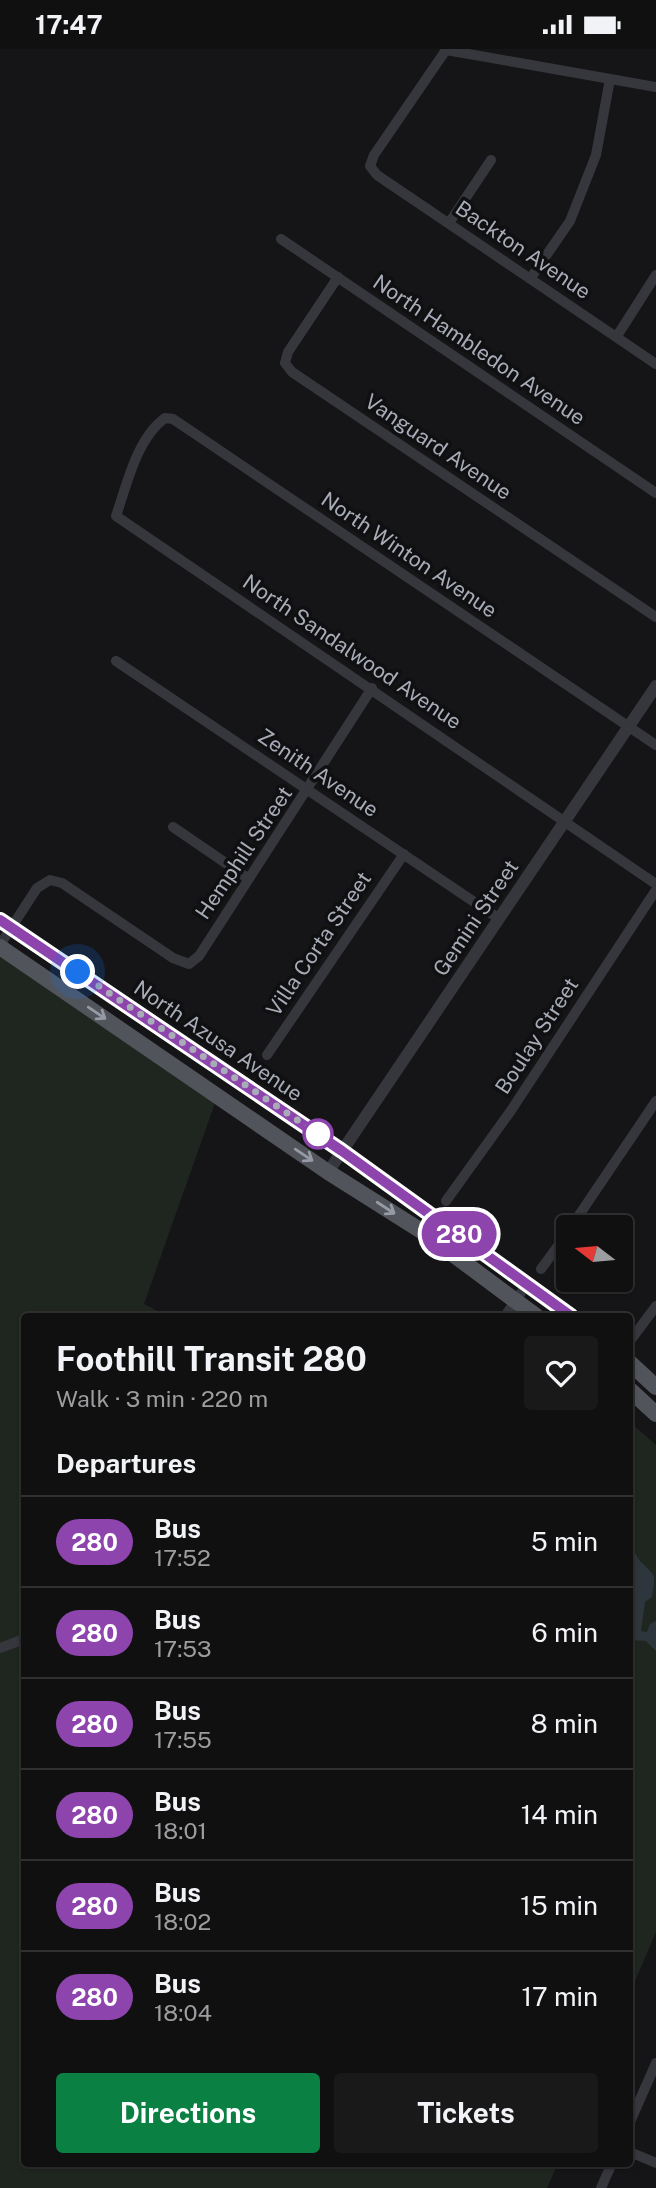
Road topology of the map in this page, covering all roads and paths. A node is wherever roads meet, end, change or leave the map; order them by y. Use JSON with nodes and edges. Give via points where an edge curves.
{"nodes":[{"id":1,"x":610,"y":79,"type":"junction"},
{"id":2,"x":656,"y":87,"type":"edge"},
{"id":3,"x":491,"y":160,"type":"dead end"},
{"id":4,"x":449,"y":223,"type":"junction"},
{"id":5,"x":281,"y":239,"type":"dead end"},
{"id":6,"x":656,"y":275,"type":"edge"},
{"id":7,"x":338,"y":277,"type":"junction"},
{"id":8,"x":530,"y":279,"type":"junction"},
{"id":9,"x":617,"y":336,"type":"junction"},
{"id":10,"x":656,"y":364,"type":"edge"},
{"id":11,"x":165,"y":418,"type":"joint"},
{"id":12,"x":656,"y":493,"type":"edge"},
{"id":13,"x":656,"y":617,"type":"edge"},
{"id":14,"x":116,"y":661,"type":"dead end"},
{"id":15,"x":656,"y":686,"type":"edge"},
{"id":16,"x":372,"y":688,"type":"junction"},
{"id":17,"x":629,"y":727,"type":"junction"},
{"id":18,"x":656,"y":745,"type":"edge"},
{"id":19,"x":309,"y":791,"type":"junction"},
{"id":20,"x":567,"y":821,"type":"junction"},
{"id":21,"x":173,"y":827,"type":"dead end"},
{"id":22,"x":404,"y":854,"type":"junction"},
{"id":23,"x":249,"y":879,"type":"junction"},
{"id":24,"x":656,"y":884,"type":"edge"},
{"id":25,"x":656,"y":890,"type":"edge"},
{"id":26,"x":498,"y":918,"type":"junction"},
{"id":27,"x":6,"y":924,"type":"edge"},
{"id":28,"x":0,"y":946,"type":"edge"},
{"id":29,"x":267,"y":1055,"type":"dead end"},
{"id":30,"x":656,"y":1101,"type":"edge"},
{"id":31,"x":229,"y":1103,"type":"junction"},
{"id":32,"x":277,"y":1107,"type":"junction"},
{"id":33,"x":342,"y":1151,"type":"junction"},
{"id":34,"x":328,"y":1172,"type":"junction"},
{"id":35,"x":446,"y":1201,"type":"dead end"},
{"id":36,"x":579,"y":1215,"type":"edge"},
{"id":37,"x":556,"y":1248,"type":"edge"},
{"id":38,"x":541,"y":1269,"type":"dead end"},
{"id":39,"x":527,"y":1284,"type":"junction"},
{"id":40,"x":515,"y":1301,"type":"junction"},
{"id":41,"x":656,"y":1306,"type":"edge"},
{"id":42,"x":507,"y":1313,"type":"edge"},
{"id":43,"x":532,"y":1313,"type":"edge"},
{"id":44,"x":567,"y":1313,"type":"edge"},
{"id":45,"x":633,"y":1337,"type":"edge"},
{"id":46,"x":633,"y":1366,"type":"edge"},
{"id":47,"x":656,"y":1387,"type":"edge"},
{"id":48,"x":633,"y":1393,"type":"edge"},
{"id":49,"x":656,"y":1414,"type":"edge"},
{"id":50,"x":21,"y":1640,"type":"edge"},
{"id":51,"x":0,"y":1648,"type":"edge"},
{"id":52,"x":656,"y":2063,"type":"edge"},
{"id":53,"x":633,"y":2115,"type":"edge"},
{"id":54,"x":633,"y":2153,"type":"edge"},
{"id":55,"x":656,"y":2163,"type":"edge"},
{"id":56,"x":610,"y":2167,"type":"edge"},
{"id":57,"x":601,"y":2188,"type":"edge"}],
"edges":[{"from":1,"to":2,"type":"street"},
{"from":1,"to":4,"type":"street","name":"Backton Avenue","via":[[446,50],[370,166]]},
{"from":1,"to":8,"type":"street","via":[[596,155],[570,221]]},
{"from":3,"to":4,"type":"street"},
{"from":4,"to":8,"type":"street","name":"Backton Avenue"},
{"from":5,"to":7,"type":"street","name":"North Hambledon Avenue"},
{"from":6,"to":9,"type":"street"},
{"from":7,"to":12,"type":"street","name":"North Hambledon Avenue"},
{"from":7,"to":13,"type":"street","name":"Vanguard Avenue","via":[[288,352],[285,363],[292,372]]},
{"from":8,"to":9,"type":"street","name":"Backton Avenue"},
{"from":9,"to":10,"type":"street","name":"Backton Avenue"},
{"from":11,"to":16,"type":"street","name":"North Sandalwood Avenue","via":[[134,464],[116,516]]},
{"from":11,"to":17,"type":"street","name":"North Winton Avenue","via":[[173,419]]},
{"from":14,"to":19,"type":"street","name":"Zenith Avenue"},
{"from":15,"to":17,"type":"street","name":"Gemini Street"},
{"from":16,"to":19,"type":"street","name":"Hemphill Street"},
{"from":16,"to":20,"type":"street","name":"North Sandalwood Avenue"},
{"from":17,"to":18,"type":"street","name":"North Winton Avenue"},
{"from":17,"to":20,"type":"street","name":"Gemini Street"},
{"from":19,"to":22,"type":"street","name":"Zenith Avenue"},
{"from":19,"to":23,"type":"street","name":"Hemphill Street"},
{"from":20,"to":24,"type":"street","name":"North Sandalwood Avenue"},
{"from":20,"to":26,"type":"street","name":"Gemini Street"},
{"from":21,"to":23,"type":"street"},
{"from":22,"to":26,"type":"street","name":"Zenith Avenue"},
{"from":22,"to":29,"type":"street","name":"Villa Corta Street"},
{"from":23,"to":27,"type":"street","name":"Hemphill Street","via":[[199,956],[189,964],[173,958],[62,883],[50,880],[37,888]]},
{"from":25,"to":35,"type":"street","name":"Boulay Street"},
{"from":26,"to":33,"type":"street","name":"Gemini Street"},
{"from":27,"to":28,"type":"street"},
{"from":27,"to":32,"type":"main road","name":"North Azusa Avenue"},
{"from":28,"to":31,"type":"main road","one_way":true},
{"from":30,"to":36,"type":"street"},
{"from":31,"to":32,"type":"main road","via":[[245,1099]]},
{"from":31,"to":34,"type":"main road","one_way":true},
{"from":32,"to":33,"type":"main road","name":"North Azusa Avenue"},
{"from":33,"to":34,"type":"street","name":"Gemini Street"},
{"from":33,"to":39,"type":"main road","name":"North Azusa Avenue"},
{"from":34,"to":40,"type":"main road","one_way":true,"via":[[423,1232]]},
{"from":37,"to":38,"type":"street"},
{"from":39,"to":40,"type":"street"},
{"from":39,"to":44,"type":"main road","name":"North Azusa Avenue"},
{"from":40,"to":42,"type":"street"},
{"from":40,"to":43,"type":"main road"},
{"from":41,"to":45,"type":"street"},
{"from":46,"to":47,"type":"main road"},
{"from":48,"to":49,"type":"main road"},
{"from":50,"to":51,"type":"street"},
{"from":52,"to":53,"type":"street"},
{"from":54,"to":55,"type":"street"},
{"from":56,"to":57,"type":"street"}]}
